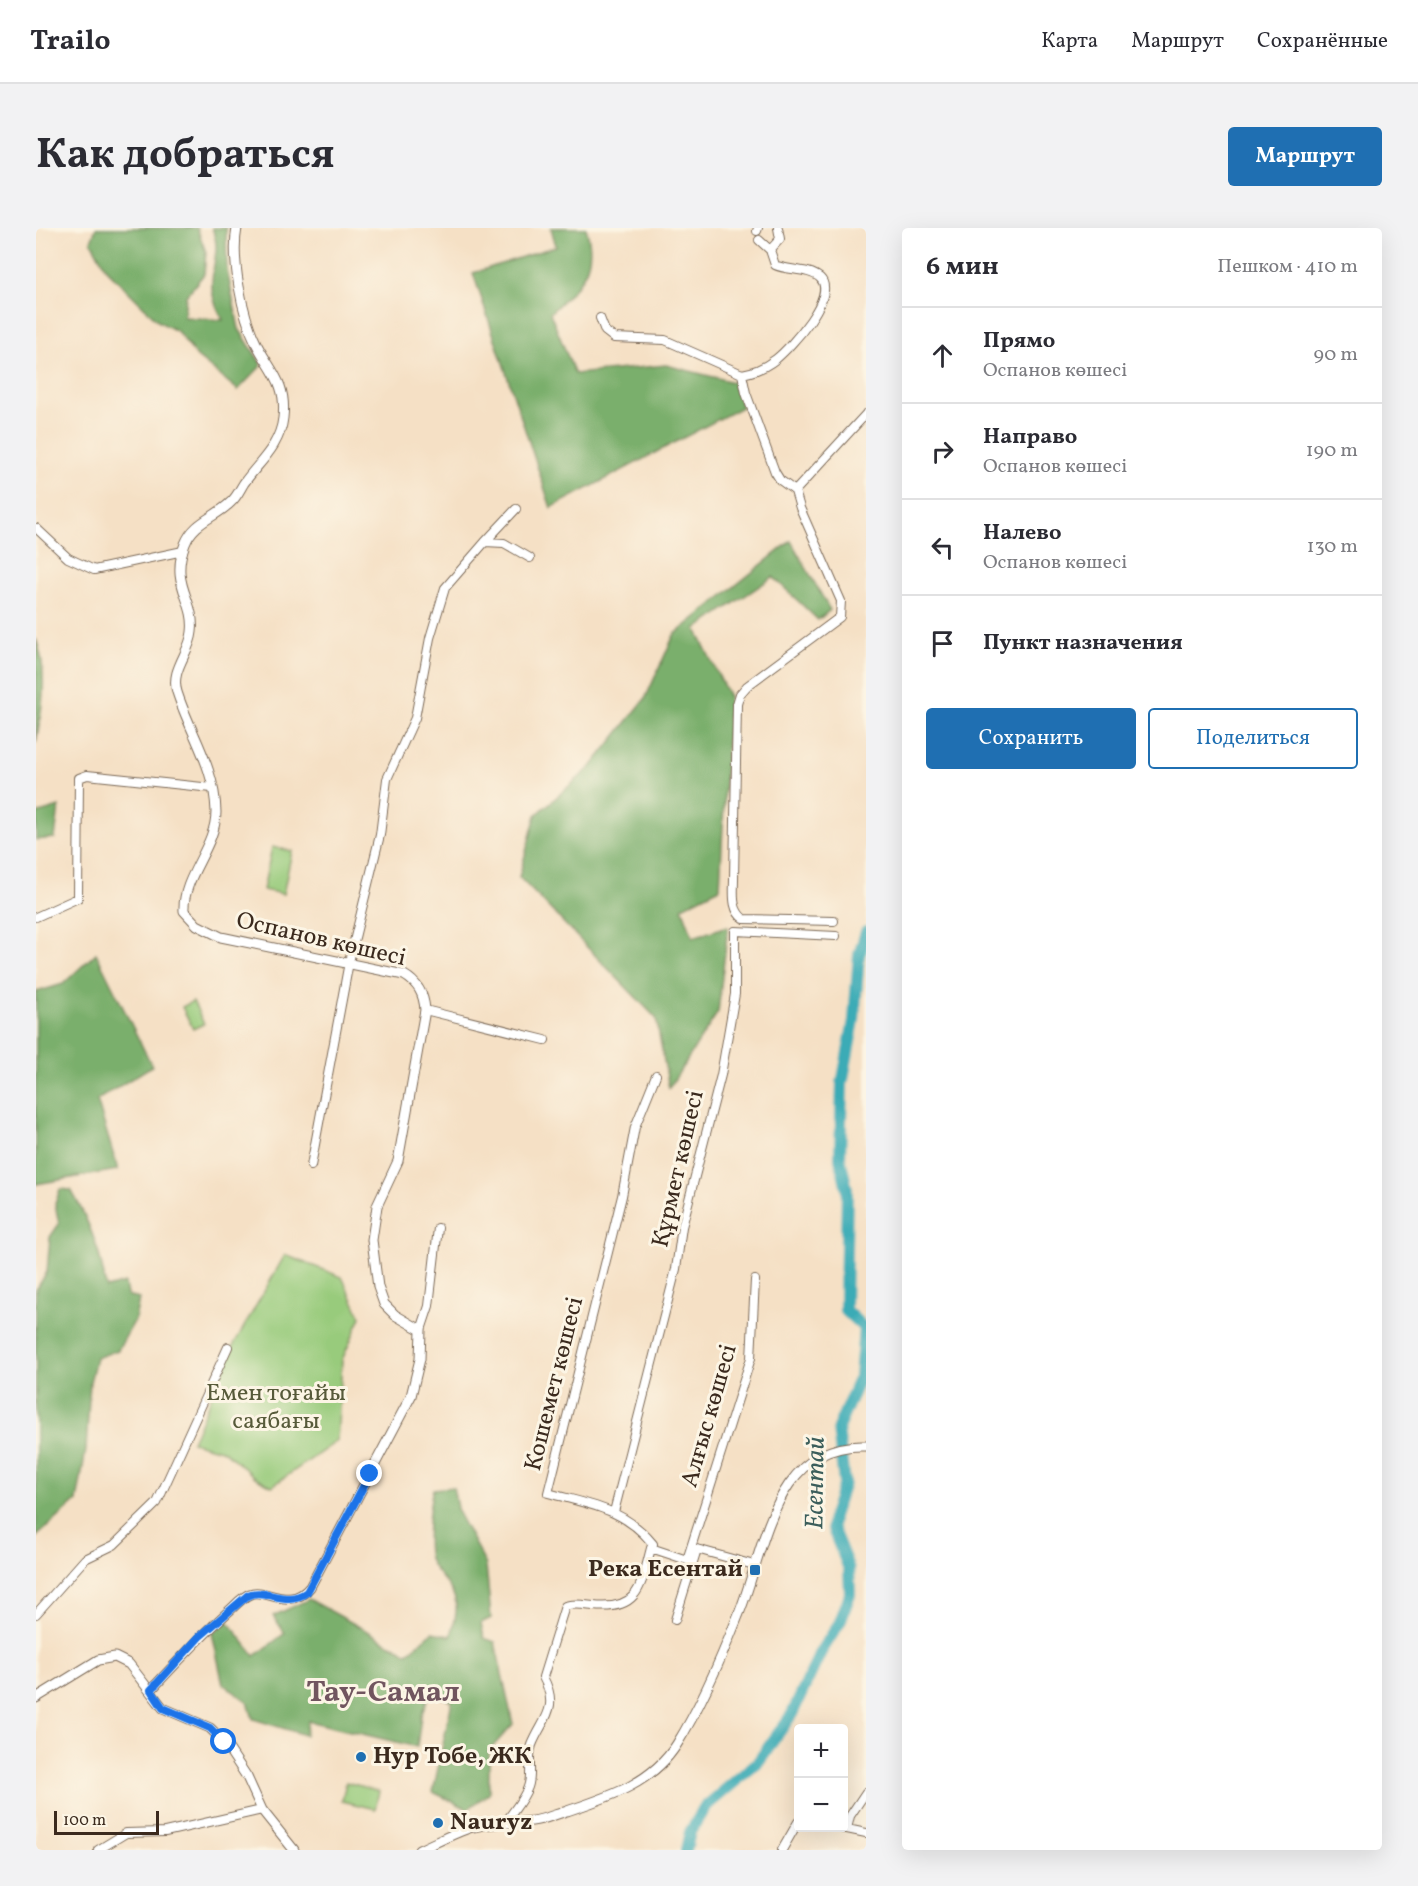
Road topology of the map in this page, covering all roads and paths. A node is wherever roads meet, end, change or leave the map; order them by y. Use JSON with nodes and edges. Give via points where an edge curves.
{"nodes":[{"id":1,"x":237,"y":228,"type":"edge"},
{"id":2,"x":778,"y":228,"type":"edge"},
{"id":3,"x":759,"y":240,"type":"dead end"},
{"id":4,"x":770,"y":250,"type":"junction"},
{"id":5,"x":600,"y":318,"type":"dead end"},
{"id":6,"x":742,"y":374,"type":"junction"},
{"id":7,"x":866,"y":414,"type":"edge"},
{"id":8,"x":795,"y":492,"type":"junction"},
{"id":9,"x":516,"y":509,"type":"dead end"},
{"id":10,"x":36,"y":528,"type":"edge"},
{"id":11,"x":485,"y":542,"type":"junction"},
{"id":12,"x":183,"y":551,"type":"junction"},
{"id":13,"x":530,"y":558,"type":"dead end"},
{"id":14,"x":212,"y":788,"type":"junction"},
{"id":15,"x":36,"y":917,"type":"edge"},
{"id":16,"x":834,"y":921,"type":"dead end"},
{"id":17,"x":836,"y":936,"type":"dead end"},
{"id":18,"x":349,"y":962,"type":"junction"},
{"id":19,"x":424,"y":1010,"type":"junction"},
{"id":20,"x":545,"y":1040,"type":"dead end"},
{"id":21,"x":656,"y":1075,"type":"dead end"},
{"id":22,"x":311,"y":1166,"type":"dead end"},
{"id":23,"x":438,"y":1228,"type":"dead end"},
{"id":24,"x":755,"y":1280,"type":"dead end"},
{"id":25,"x":421,"y":1330,"type":"junction"},
{"id":26,"x":228,"y":1347,"type":"dead end"},
{"id":27,"x":863,"y":1446,"type":"edge"},
{"id":28,"x":614,"y":1512,"type":"junction"},
{"id":29,"x":651,"y":1548,"type":"junction"},
{"id":30,"x":694,"y":1549,"type":"junction"},
{"id":31,"x":754,"y":1565,"type":"junction"},
{"id":32,"x":36,"y":1614,"type":"edge"},
{"id":33,"x":675,"y":1620,"type":"dead end"},
{"id":34,"x":151,"y":1690,"type":"junction"},
{"id":35,"x":36,"y":1698,"type":"edge"},
{"id":36,"x":866,"y":1792,"type":"edge"},
{"id":37,"x":262,"y":1810,"type":"junction"},
{"id":38,"x":848,"y":1819,"type":"edge"},
{"id":39,"x":506,"y":1822,"type":"junction"},
{"id":40,"x":794,"y":1829,"type":"edge"},
{"id":41,"x":848,"y":1829,"type":"edge"},
{"id":42,"x":866,"y":1833,"type":"edge"},
{"id":43,"x":98,"y":1850,"type":"edge"},
{"id":44,"x":294,"y":1850,"type":"edge"},
{"id":45,"x":419,"y":1850,"type":"edge"},
{"id":46,"x":782,"y":1850,"type":"edge"}],
"edges":[{"from":1,"to":12,"type":"street","name":"Оспанов көшесі","via":[[235,261],[250,330],[275,371],[283,416],[273,446],[233,501],[203,520],[191,532]]},
{"from":2,"to":4,"type":"street","via":[[780,239]]},
{"from":3,"to":4,"type":"street"},
{"from":4,"to":6,"type":"street","via":[[775,265],[816,275],[825,291],[815,313],[779,357]]},
{"from":5,"to":6,"type":"street","via":[[605,331],[614,338],[665,340]]},
{"from":6,"to":8,"type":"street","via":[[775,472]]},
{"from":7,"to":8,"type":"street"},
{"from":8,"to":16,"type":"street","via":[[842,609],[835,623],[740,694],[735,905],[744,919]]},
{"from":9,"to":11,"type":"street"},
{"from":10,"to":12,"type":"street","via":[[68,558],[94,570]]},
{"from":11,"to":13,"type":"street","via":[[504,543]]},
{"from":11,"to":18,"type":"street","via":[[445,588],[430,638],[415,718],[387,779],[380,835]]},
{"from":12,"to":14,"type":"street","name":"Оспанов көшесі","via":[[178,565],[193,632],[175,674],[176,690],[200,744]]},
{"from":14,"to":15,"type":"street","via":[[87,775],[79,778],[78,898]]},
{"from":14,"to":18,"type":"street","name":"Оспанов көшесі","via":[[216,813],[213,830],[184,911],[197,925],[221,938]]},
{"from":17,"to":28,"type":"street","name":"Құрмет көшесі","via":[[735,931],[735,994],[721,1076]]},
{"from":18,"to":19,"type":"street","name":"Оспанов көшесі","via":[[414,981],[424,998]]},
{"from":18,"to":22,"type":"street"},
{"from":19,"to":20,"type":"street"},
{"from":19,"to":25,"type":"street","name":"Оспанов көшесі","via":[[398,1161],[377,1206],[372,1240],[384,1304]]},
{"from":21,"to":28,"type":"street","name":"Кошемет көшесі","via":[[635,1127],[622,1196],[548,1493]]},
{"from":23,"to":25,"type":"street","via":[[429,1306]]},
{"from":24,"to":30,"type":"street","name":"Алғыс көшесі","via":[[750,1358]]},
{"from":25,"to":34,"type":"street","via":[[420,1359],[411,1396],[310,1587],[302,1595],[283,1599],[257,1592],[247,1596],[199,1637]]},
{"from":26,"to":32,"type":"street","via":[[157,1503],[114,1545],[85,1559]]},
{"from":27,"to":31,"type":"street","via":[[827,1451],[782,1492]]},
{"from":28,"to":29,"type":"street","name":"Кошемет көшесі","via":[[633,1522],[653,1544]]},
{"from":29,"to":30,"type":"street","name":"Алғыс көшесі","via":[[687,1560]]},
{"from":29,"to":39,"type":"street","via":[[635,1597],[626,1605],[609,1608],[570,1604],[562,1611],[543,1677],[549,1688],[547,1720],[532,1746],[529,1786]]},
{"from":30,"to":31,"type":"street"},
{"from":30,"to":33,"type":"street","name":"Алғыс көшесі"},
{"from":31,"to":39,"type":"street","via":[[738,1616],[693,1718],[676,1747],[654,1772],[596,1801],[534,1821]]},
{"from":34,"to":35,"type":"street","via":[[129,1664],[115,1657],[98,1660]]},
{"from":34,"to":37,"type":"street","via":[[163,1708],[210,1728],[224,1742],[247,1777]]},
{"from":36,"to":38,"type":"street"},
{"from":37,"to":43,"type":"street","via":[[165,1832],[126,1833]]},
{"from":37,"to":44,"type":"street"},
{"from":39,"to":45,"type":"street","via":[[470,1828]]},
{"from":40,"to":46,"type":"street"},
{"from":41,"to":42,"type":"street"}]}
